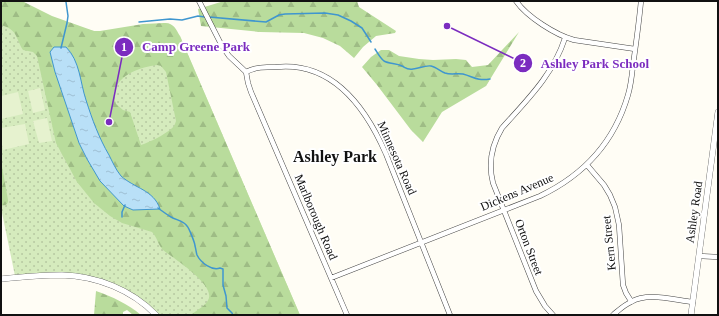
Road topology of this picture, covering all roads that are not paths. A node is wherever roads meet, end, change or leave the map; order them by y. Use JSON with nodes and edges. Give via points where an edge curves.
{"nodes":[{"id":1,"x":199,"y":1,"type":"edge"},
{"id":2,"x":516,"y":1,"type":"edge"},
{"id":3,"x":642,"y":1,"type":"edge"},
{"id":4,"x":565,"y":38,"type":"junction"},
{"id":5,"x":635,"y":49,"type":"junction"},
{"id":6,"x":246,"y":72,"type":"junction"},
{"id":7,"x":718,"y":112,"type":"edge"},
{"id":8,"x":587,"y":165,"type":"junction"},
{"id":9,"x":504,"y":210,"type":"junction"},
{"id":10,"x":421,"y":242,"type":"junction"},
{"id":11,"x":699,"y":256,"type":"junction"},
{"id":12,"x":718,"y":257,"type":"edge"},
{"id":13,"x":331,"y":278,"type":"junction"},
{"id":14,"x":1,"y":279,"type":"edge"},
{"id":15,"x":631,"y":301,"type":"junction"},
{"id":16,"x":693,"y":302,"type":"junction"},
{"id":17,"x":156,"y":315,"type":"edge"},
{"id":18,"x":347,"y":315,"type":"edge"},
{"id":19,"x":450,"y":315,"type":"edge"},
{"id":20,"x":553,"y":315,"type":"edge"},
{"id":21,"x":613,"y":315,"type":"edge"},
{"id":22,"x":691,"y":315,"type":"edge"}],
"edges":[{"from":1,"to":6,"type":"street","via":[[222,46]]},
{"from":2,"to":4,"type":"street","via":[[538,22]]},
{"from":3,"to":5,"type":"street","name":"Dickens Avenue"},
{"from":4,"to":5,"type":"street"},
{"from":4,"to":9,"type":"street","name":"Orton Street","via":[[546,78],[502,128],[492,148],[491,174]]},
{"from":5,"to":8,"type":"street","name":"Dickens Avenue","via":[[630,87],[622,112],[613,131]]},
{"from":6,"to":10,"type":"street","name":"Minnesota Road","via":[[279,66],[309,69],[330,79],[351,97],[379,137]]},
{"from":6,"to":13,"type":"street","name":"Marlborough Road","via":[[251,92]]},
{"from":7,"to":11,"type":"street","name":"Ashley Road"},
{"from":8,"to":9,"type":"street","name":"Dickens Avenue","via":[[562,185]]},
{"from":8,"to":15,"type":"street","name":"Kern Street","via":[[604,185],[615,207],[619,225],[623,285]]},
{"from":9,"to":10,"type":"street","name":"Dickens Avenue"},
{"from":9,"to":20,"type":"street","name":"Orton Street","via":[[536,291]]},
{"from":10,"to":13,"type":"street","name":"Dickens Avenue"},
{"from":10,"to":19,"type":"street","name":"Minnesota Road"},
{"from":11,"to":12,"type":"street"},
{"from":11,"to":16,"type":"street","name":"Ashley Road"},
{"from":13,"to":18,"type":"street","name":"Marlborough Road"},
{"from":14,"to":17,"type":"street","via":[[64,275],[96,280],[134,297]]},
{"from":15,"to":16,"type":"street","via":[[657,297]]},
{"from":15,"to":21,"type":"street"},
{"from":16,"to":22,"type":"street","name":"Ashley Road"}]}
